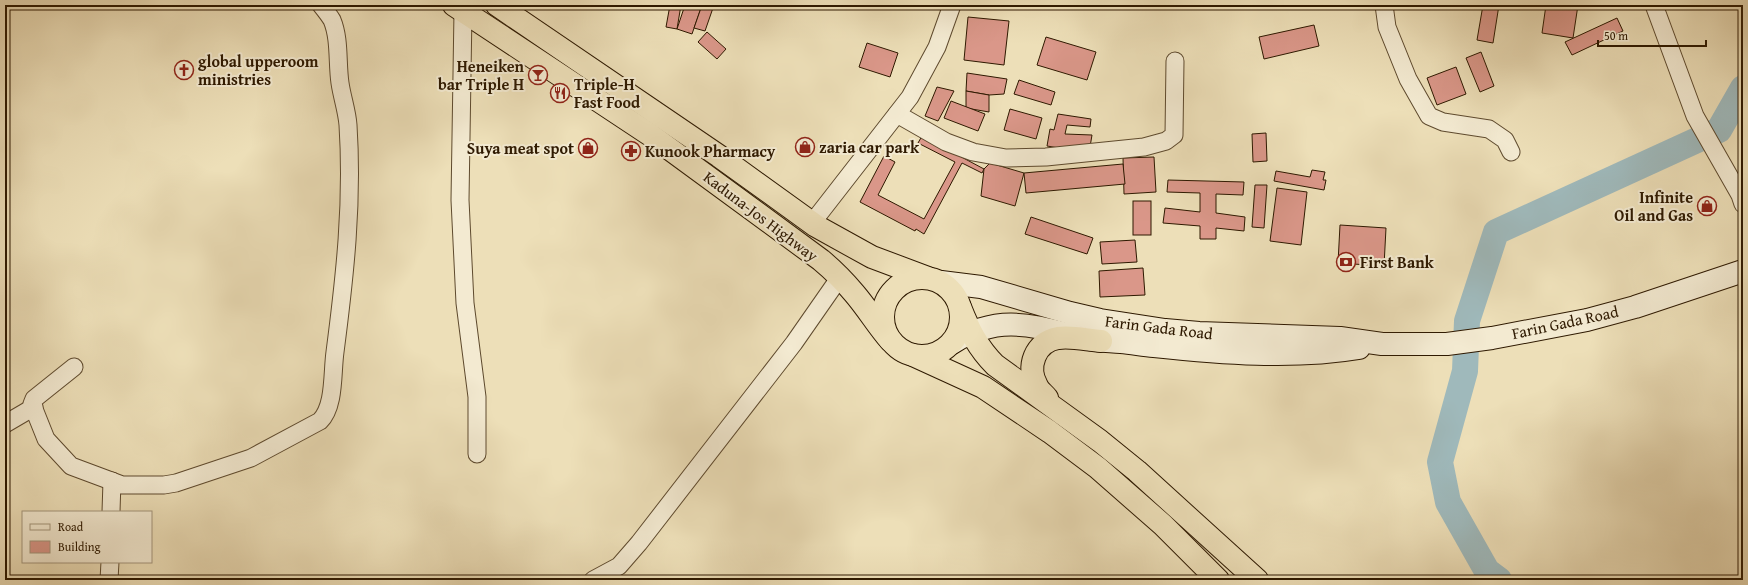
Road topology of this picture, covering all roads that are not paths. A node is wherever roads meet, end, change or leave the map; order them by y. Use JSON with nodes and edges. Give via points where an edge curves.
{"nodes":[{"id":1,"x":321,"y":5,"type":"edge"},
{"id":2,"x":497,"y":5,"type":"edge"},
{"id":3,"x":952,"y":5,"type":"edge"},
{"id":4,"x":1384,"y":5,"type":"edge"},
{"id":5,"x":1654,"y":5,"type":"edge"},
{"id":6,"x":458,"y":8,"type":"edge"},
{"id":7,"x":1175,"y":61,"type":"dead end"},
{"id":8,"x":897,"y":114,"type":"junction"},
{"id":9,"x":1511,"y":152,"type":"dead end"},
{"id":10,"x":1743,"y":204,"type":"edge"},
{"id":11,"x":812,"y":224,"type":"junction"},
{"id":12,"x":1743,"y":271,"type":"edge"},
{"id":13,"x":840,"y":277,"type":"junction"},
{"id":14,"x":934,"y":280,"type":"junction"},
{"id":15,"x":960,"y":307,"type":"junction"},
{"id":16,"x":970,"y":332,"type":"junction"},
{"id":17,"x":890,"y":340,"type":"junction"},
{"id":18,"x":1101,"y":341,"type":"junction"},
{"id":19,"x":952,"y":343,"type":"junction"},
{"id":20,"x":1382,"y":344,"type":"junction"},
{"id":21,"x":913,"y":355,"type":"junction"},
{"id":22,"x":74,"y":367,"type":"dead end"},
{"id":23,"x":34,"y":407,"type":"junction"},
{"id":24,"x":1060,"y":412,"type":"junction"},
{"id":25,"x":5,"y":424,"type":"edge"},
{"id":26,"x":477,"y":454,"type":"dead end"},
{"id":27,"x":112,"y":482,"type":"junction"},
{"id":28,"x":111,"y":511,"type":"edge"},
{"id":29,"x":110,"y":563,"type":"edge"},
{"id":30,"x":110,"y":580,"type":"edge"},
{"id":31,"x":593,"y":580,"type":"edge"},
{"id":32,"x":1218,"y":580,"type":"edge"},
{"id":33,"x":1257,"y":580,"type":"edge"}],
"edges":[{"from":1,"to":27,"type":"street","via":[[332,20],[336,38],[340,83],[348,123],[350,189],[346,264],[330,406],[326,416],[320,422],[251,458],[176,483],[122,485]]},
{"from":2,"to":11,"type":"highway","name":"Kaduna-Jos Highway","via":[[719,156]]},
{"from":3,"to":8,"type":"street","via":[[937,47],[910,98]]},
{"from":4,"to":9,"type":"street","via":[[1387,27],[1408,79],[1429,116],[1443,122],[1489,129],[1505,140]]},
{"from":5,"to":10,"type":"street","via":[[1694,116]]},
{"from":6,"to":13,"type":"highway","name":"Kaduna-Jos Highway","via":[[652,136],[821,260]]},
{"from":6,"to":26,"type":"street","via":[[460,200],[465,303],[477,397]]},
{"from":7,"to":8,"type":"street","via":[[1174,135],[1166,141],[1144,148],[1006,158],[973,152],[946,142]]},
{"from":8,"to":11,"type":"street"},
{"from":11,"to":14,"type":"highway","name":"Kaduna-Jos Highway","via":[[872,257]]},
{"from":12,"to":20,"type":"main road","name":"Farin Gada Road","via":[[1587,320],[1447,344]]},
{"from":13,"to":17,"type":"highway","name":"Kaduna-Jos Highway"},
{"from":13,"to":31,"type":"street","via":[[794,343],[639,543],[619,566]]},
{"from":14,"to":15,"type":"highway","via":[[952,291]]},
{"from":14,"to":17,"type":"highway","via":[[907,281],[890,294],[885,303],[883,317]]},
{"from":14,"to":20,"type":"main road","name":"Farin Gada Road","via":[[982,287],[1070,313],[1131,325],[1199,334],[1320,337]]},
{"from":15,"to":16,"type":"highway"},
{"from":15,"to":19,"type":"highway","via":[[960,329]]},
{"from":16,"to":18,"type":"main road","name":"Farin Gada Road","via":[[992,326],[1021,325]]},
{"from":16,"to":19,"type":"main road","name":"Farin Gada Road"},
{"from":16,"to":24,"type":"highway","via":[[983,353],[995,365]]},
{"from":17,"to":21,"type":"highway","via":[[900,350]]},
{"from":18,"to":20,"type":"main road","name":"Farin Gada Road","via":[[1274,353],[1332,353]]},
{"from":18,"to":24,"type":"highway","via":[[1058,338],[1049,341],[1036,352],[1033,359],[1033,379],[1037,388]]},
{"from":19,"to":21,"type":"highway","via":[[941,352],[928,356]]},
{"from":21,"to":32,"type":"highway","via":[[983,387],[1050,432],[1098,468],[1163,525]]},
{"from":22,"to":23,"type":"street","via":[[34,400]]},
{"from":23,"to":25,"type":"street"},
{"from":23,"to":27,"type":"street","via":[[46,439],[71,466]]},
{"from":24,"to":33,"type":"highway","via":[[1137,471]]},
{"from":27,"to":28,"type":"street"},
{"from":29,"to":30,"type":"street"}]}
